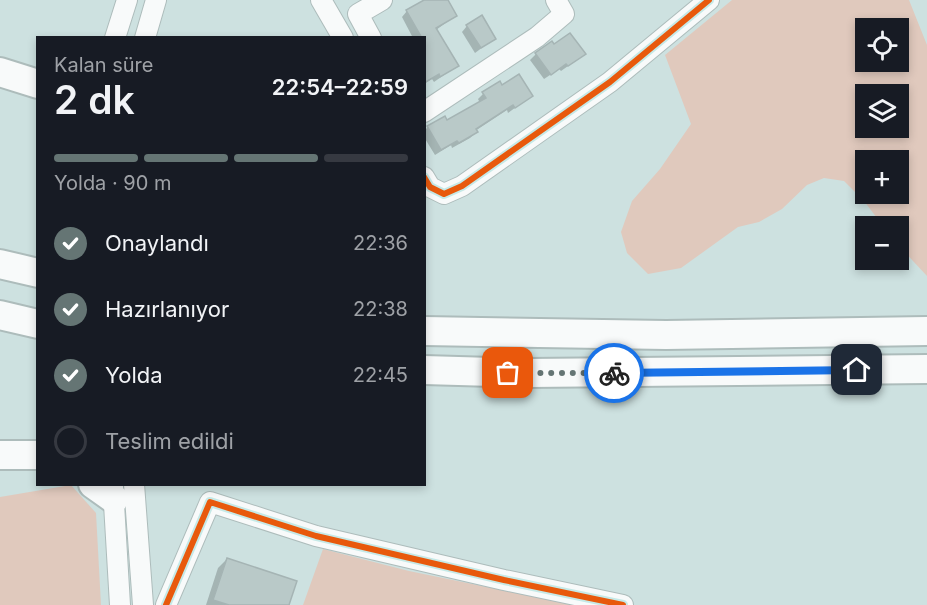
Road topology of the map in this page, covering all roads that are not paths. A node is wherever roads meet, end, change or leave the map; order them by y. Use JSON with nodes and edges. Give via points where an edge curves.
{"nodes":[{"id":1,"x":127,"y":0,"type":"edge"},
{"id":2,"x":156,"y":0,"type":"edge"},
{"id":3,"x":321,"y":0,"type":"edge"},
{"id":4,"x":382,"y":0,"type":"edge"},
{"id":5,"x":556,"y":0,"type":"edge"},
{"id":6,"x":709,"y":0,"type":"edge"},
{"id":7,"x":116,"y":36,"type":"edge"},
{"id":8,"x":146,"y":36,"type":"edge"},
{"id":9,"x":342,"y":36,"type":"edge"},
{"id":10,"x":370,"y":36,"type":"edge"},
{"id":11,"x":0,"y":72,"type":"edge"},
{"id":12,"x":36,"y":83,"type":"edge"},
{"id":13,"x":426,"y":111,"type":"edge"},
{"id":14,"x":426,"y":180,"type":"edge"},
{"id":15,"x":0,"y":264,"type":"edge"},
{"id":16,"x":36,"y":273,"type":"edge"},
{"id":17,"x":0,"y":315,"type":"edge"},
{"id":18,"x":36,"y":324,"type":"edge"},
{"id":19,"x":426,"y":331,"type":"edge"},
{"id":20,"x":927,"y":332,"type":"edge"},
{"id":21,"x":927,"y":369,"type":"edge"},
{"id":22,"x":426,"y":370,"type":"edge"},
{"id":23,"x":0,"y":455,"type":"edge"},
{"id":24,"x":36,"y":455,"type":"edge"},
{"id":25,"x":113,"y":488,"type":"edge"},
{"id":26,"x":120,"y":605,"type":"edge"},
{"id":27,"x":143,"y":605,"type":"edge"},
{"id":28,"x":166,"y":605,"type":"edge"},
{"id":29,"x":623,"y":605,"type":"edge"}],
"edges":[{"from":1,"to":7,"type":"street"},
{"from":2,"to":8,"type":"street"},
{"from":3,"to":9,"type":"street"},
{"from":4,"to":10,"type":"street","via":[[358,14]]},
{"from":5,"to":13,"type":"street","via":[[564,14],[537,37]]},
{"from":6,"to":14,"type":"street","via":[[610,82],[462,186],[444,194]]},
{"from":11,"to":12,"type":"highway"},
{"from":15,"to":16,"type":"highway"},
{"from":17,"to":18,"type":"highway"},
{"from":19,"to":20,"type":"highway","via":[[666,335]]},
{"from":21,"to":22,"type":"highway","via":[[529,374]]},
{"from":23,"to":24,"type":"highway"},
{"from":25,"to":26,"type":"street"},
{"from":25,"to":27,"type":"street"},
{"from":28,"to":29,"type":"street","via":[[210,502],[316,536]]}]}
